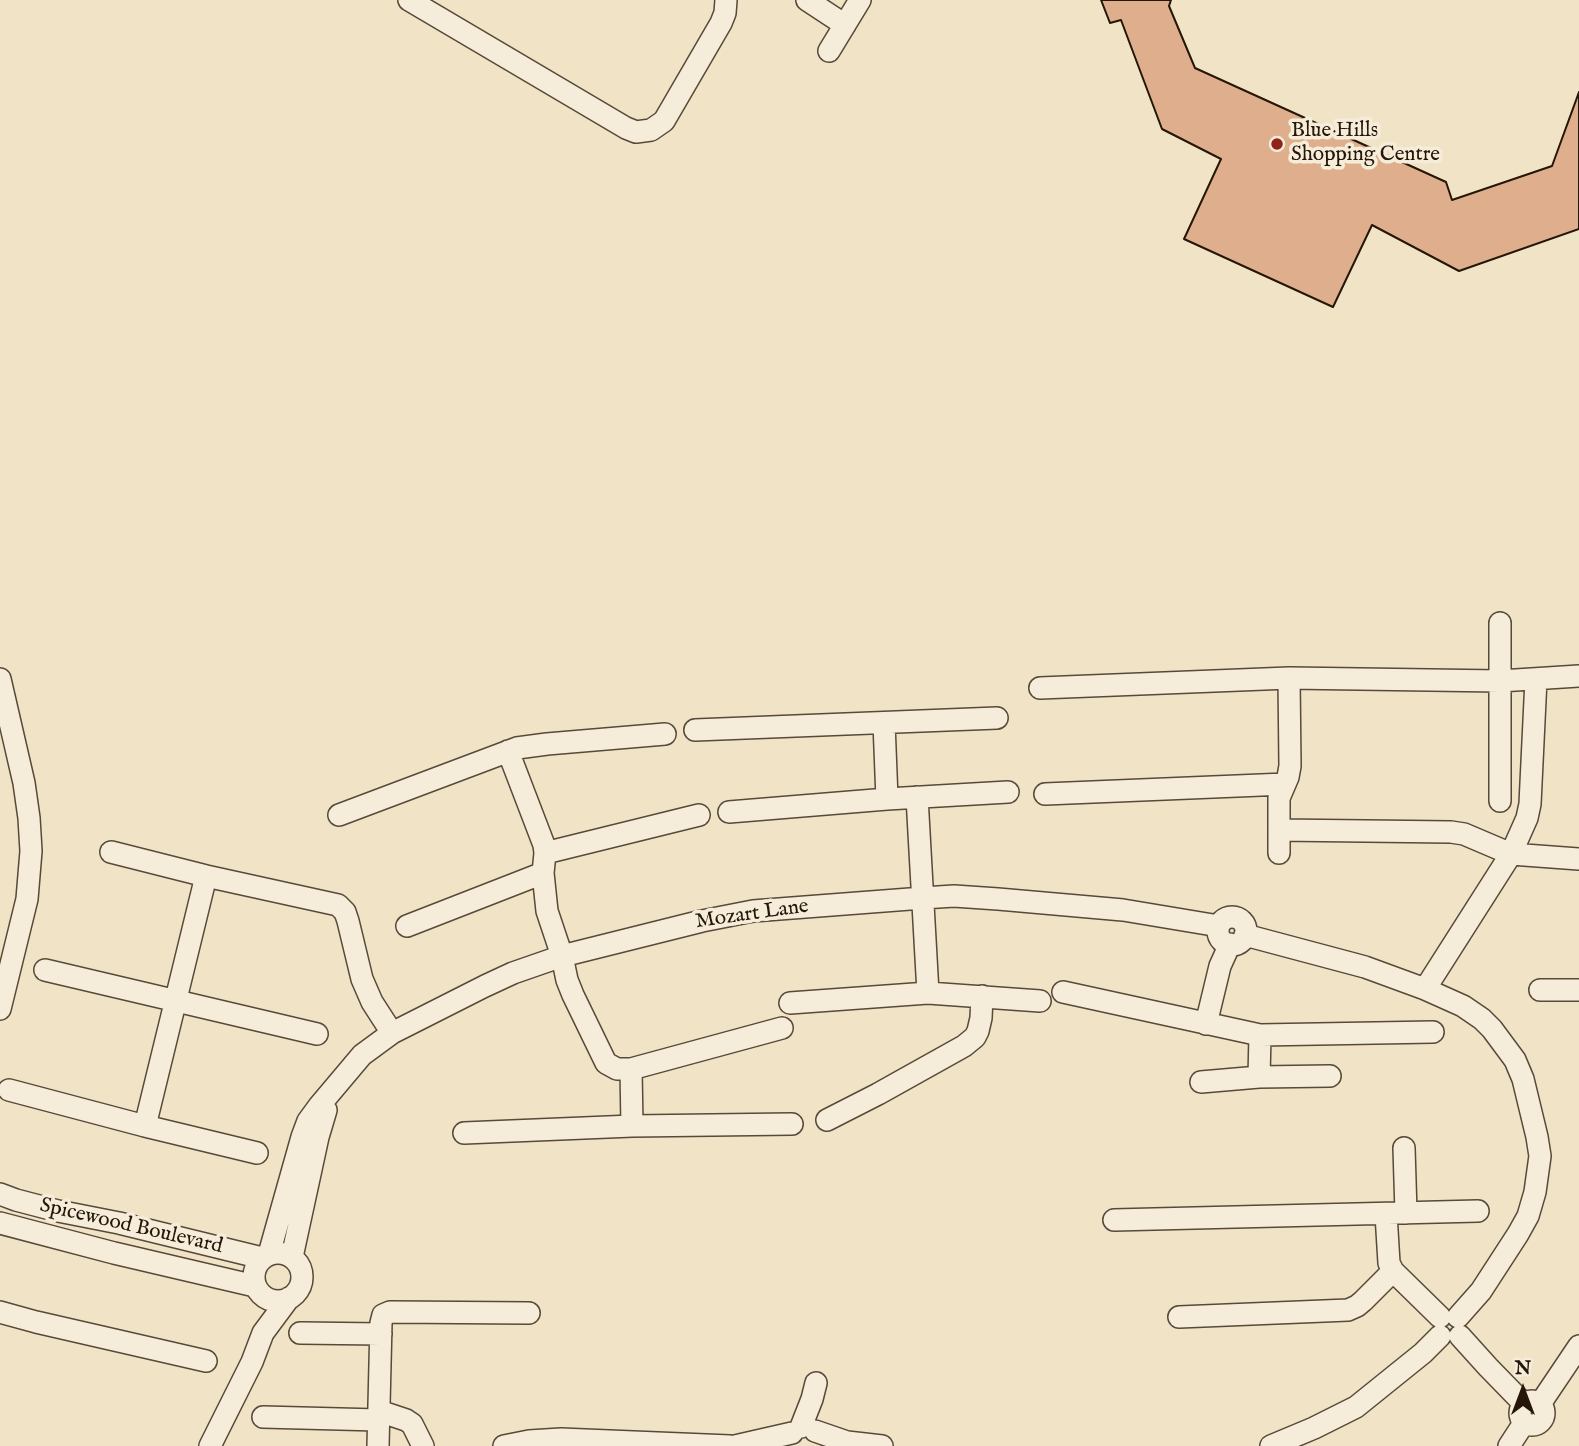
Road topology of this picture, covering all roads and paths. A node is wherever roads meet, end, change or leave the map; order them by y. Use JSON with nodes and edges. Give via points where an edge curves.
{"nodes":[{"id":1,"x":409,"y":0,"type":"edge"},
{"id":2,"x":726,"y":0,"type":"edge"},
{"id":3,"x":807,"y":0,"type":"edge"},
{"id":4,"x":860,"y":0,"type":"edge"},
{"id":5,"x":845,"y":25,"type":"junction"},
{"id":6,"x":829,"y":51,"type":"dead end"},
{"id":7,"x":1500,"y":624,"type":"dead end"},
{"id":8,"x":1579,"y":676,"type":"edge"},
{"id":9,"x":1289,"y":678,"type":"junction"},
{"id":10,"x":0,"y":679,"type":"edge"},
{"id":11,"x":1536,"y":679,"type":"junction"},
{"id":12,"x":1500,"y":681,"type":"junction"},
{"id":13,"x":1040,"y":688,"type":"dead end"},
{"id":14,"x":997,"y":718,"type":"dead end"},
{"id":15,"x":884,"y":723,"type":"junction"},
{"id":16,"x":695,"y":730,"type":"dead end"},
{"id":17,"x":665,"y":734,"type":"dead end"},
{"id":18,"x":508,"y":751,"type":"junction"},
{"id":19,"x":1284,"y":784,"type":"junction"},
{"id":20,"x":1008,"y":792,"type":"dead end"},
{"id":21,"x":1045,"y":794,"type":"dead end"},
{"id":22,"x":917,"y":797,"type":"junction"},
{"id":23,"x":887,"y":799,"type":"junction"},
{"id":24,"x":1500,"y":800,"type":"dead end"},
{"id":25,"x":729,"y":812,"type":"dead end"},
{"id":26,"x":340,"y":815,"type":"dead end"},
{"id":27,"x":699,"y":815,"type":"dead end"},
{"id":28,"x":1279,"y":830,"type":"junction"},
{"id":29,"x":111,"y":852,"type":"dead end"},
{"id":30,"x":1279,"y":853,"type":"dead end"},
{"id":31,"x":1511,"y":854,"type":"junction"},
{"id":32,"x":1579,"y":859,"type":"edge"},
{"id":33,"x":544,"y":863,"type":"junction"},
{"id":34,"x":206,"y":876,"type":"junction"},
{"id":35,"x":923,"y":898,"type":"junction"},
{"id":36,"x":407,"y":926,"type":"dead end"},
{"id":37,"x":1231,"y":935,"type":"junction"},
{"id":38,"x":562,"y":956,"type":"junction"},
{"id":39,"x":45,"y":970,"type":"dead end"},
{"id":40,"x":1425,"y":989,"type":"junction"},
{"id":41,"x":1539,"y":990,"type":"dead end"},
{"id":42,"x":1579,"y":990,"type":"edge"},
{"id":43,"x":1063,"y":992,"type":"dead end"},
{"id":44,"x":928,"y":993,"type":"junction"},
{"id":45,"x":982,"y":996,"type":"junction"},
{"id":46,"x":175,"y":1001,"type":"junction"},
{"id":47,"x":1040,"y":1001,"type":"dead end"},
{"id":48,"x":790,"y":1003,"type":"dead end"},
{"id":49,"x":0,"y":1009,"type":"edge"},
{"id":50,"x":1206,"y":1024,"type":"junction"},
{"id":51,"x":782,"y":1028,"type":"dead end"},
{"id":52,"x":1433,"y":1032,"type":"dead end"},
{"id":53,"x":392,"y":1033,"type":"junction"},
{"id":54,"x":317,"y":1034,"type":"dead end"},
{"id":55,"x":1260,"y":1035,"type":"junction"},
{"id":56,"x":631,"y":1069,"type":"junction"},
{"id":57,"x":1330,"y":1076,"type":"dead end"},
{"id":58,"x":1259,"y":1077,"type":"junction"},
{"id":59,"x":1201,"y":1082,"type":"dead end"},
{"id":60,"x":9,"y":1090,"type":"dead end"},
{"id":61,"x":330,"y":1094,"type":"junction"},
{"id":62,"x":827,"y":1120,"type":"dead end"},
{"id":63,"x":792,"y":1124,"type":"dead end"},
{"id":64,"x":145,"y":1126,"type":"junction"},
{"id":65,"x":632,"y":1126,"type":"junction"},
{"id":66,"x":464,"y":1133,"type":"dead end"},
{"id":67,"x":1404,"y":1148,"type":"dead end"},
{"id":68,"x":257,"y":1153,"type":"dead end"},
{"id":69,"x":0,"y":1194,"type":"edge"},
{"id":70,"x":1478,"y":1211,"type":"dead end"},
{"id":71,"x":1396,"y":1214,"type":"junction"},
{"id":72,"x":1114,"y":1220,"type":"dead end"},
{"id":73,"x":0,"y":1223,"type":"edge"},
{"id":74,"x":266,"y":1256,"type":"junction"},
{"id":75,"x":292,"y":1257,"type":"junction"},
{"id":76,"x":1393,"y":1271,"type":"junction"},
{"id":77,"x":258,"y":1289,"type":"junction"},
{"id":78,"x":289,"y":1298,"type":"junction"},
{"id":79,"x":0,"y":1312,"type":"edge"},
{"id":80,"x":529,"y":1313,"type":"dead end"},
{"id":81,"x":1179,"y":1317,"type":"dead end"},
{"id":82,"x":1449,"y":1326,"type":"junction"},
{"id":83,"x":263,"y":1333,"type":"junction"},
{"id":84,"x":300,"y":1333,"type":"dead end"},
{"id":85,"x":381,"y":1334,"type":"junction"},
{"id":86,"x":1579,"y":1346,"type":"edge"},
{"id":87,"x":206,"y":1361,"type":"dead end"},
{"id":88,"x":814,"y":1391,"type":"dead end"},
{"id":89,"x":1529,"y":1410,"type":"junction"},
{"id":90,"x":379,"y":1415,"type":"junction"},
{"id":91,"x":263,"y":1417,"type":"dead end"},
{"id":92,"x":803,"y":1437,"type":"edge"},
{"id":93,"x":840,"y":1444,"type":"edge"},
{"id":94,"x":210,"y":1446,"type":"edge"},
{"id":95,"x":378,"y":1446,"type":"edge"},
{"id":96,"x":424,"y":1446,"type":"edge"},
{"id":97,"x":504,"y":1446,"type":"edge"},
{"id":98,"x":732,"y":1446,"type":"edge"},
{"id":99,"x":881,"y":1446,"type":"edge"},
{"id":100,"x":1271,"y":1446,"type":"edge"},
{"id":101,"x":1509,"y":1446,"type":"edge"}],
"edges":[{"from":1,"to":2,"type":"street","via":[[636,132],[651,130],[664,121],[721,23]]},
{"from":3,"to":5,"type":"street"},
{"from":4,"to":5,"type":"street"},
{"from":5,"to":6,"type":"street"},
{"from":7,"to":12,"type":"street"},
{"from":8,"to":11,"type":"street"},
{"from":9,"to":12,"type":"street"},
{"from":9,"to":13,"type":"street"},
{"from":9,"to":19,"type":"street","via":[[1290,766]]},
{"from":10,"to":49,"type":"street","via":[[24,783],[31,851],[27,899]]},
{"from":11,"to":12,"type":"street"},
{"from":11,"to":31,"type":"street","via":[[1530,804]]},
{"from":12,"to":24,"type":"street"},
{"from":14,"to":15,"type":"street"},
{"from":15,"to":16,"type":"street"},
{"from":15,"to":23,"type":"street"},
{"from":17,"to":18,"type":"street"},
{"from":18,"to":26,"type":"street"},
{"from":18,"to":33,"type":"street","via":[[542,838]]},
{"from":19,"to":21,"type":"street"},
{"from":19,"to":28,"type":"street"},
{"from":20,"to":22,"type":"street"},
{"from":22,"to":23,"type":"street"},
{"from":22,"to":35,"type":"street"},
{"from":23,"to":25,"type":"street"},
{"from":27,"to":33,"type":"street"},
{"from":28,"to":30,"type":"street"},
{"from":28,"to":31,"type":"street","via":[[1451,832]]},
{"from":29,"to":34,"type":"street"},
{"from":31,"to":32,"type":"street"},
{"from":31,"to":40,"type":"street"},
{"from":33,"to":36,"type":"street"},
{"from":33,"to":38,"type":"street","via":[[547,911]]},
{"from":34,"to":46,"type":"street"},
{"from":34,"to":53,"type":"street","via":[[342,908],[362,979]]},
{"from":35,"to":37,"type":"street","name":"Mozart Lane","via":[[974,897],[1123,910]]},
{"from":35,"to":38,"type":"street","name":"Mozart Lane","via":[[753,911]]},
{"from":35,"to":44,"type":"street"},
{"from":37,"to":40,"type":"street","name":"Mozart Lane","via":[[1356,964]]},
{"from":37,"to":50,"type":"street"},
{"from":38,"to":53,"type":"street","name":"Mozart Lane","via":[[498,980]]},
{"from":38,"to":56,"type":"street","via":[[567,981],[604,1059],[617,1069]]},
{"from":39,"to":46,"type":"street"},
{"from":40,"to":82,"type":"street","name":"Mozart Lane","via":[[1471,1011],[1505,1045],[1523,1079],[1539,1156],[1528,1216],[1490,1277]]},
{"from":41,"to":42,"type":"street"},
{"from":43,"to":50,"type":"street"},
{"from":44,"to":45,"type":"street"},
{"from":44,"to":48,"type":"street"},
{"from":45,"to":47,"type":"street"},
{"from":45,"to":62,"type":"street","via":[[978,1031],[964,1046]]},
{"from":46,"to":54,"type":"street"},
{"from":46,"to":64,"type":"street"},
{"from":50,"to":55,"type":"street"},
{"from":51,"to":56,"type":"street"},
{"from":52,"to":55,"type":"street"},
{"from":53,"to":61,"type":"street","name":"Mozart Lane","via":[[362,1055]]},
{"from":55,"to":58,"type":"street"},
{"from":56,"to":65,"type":"street"},
{"from":57,"to":58,"type":"street"},
{"from":58,"to":59,"type":"street"},
{"from":60,"to":64,"type":"street"},
{"from":61,"to":74,"type":"street","name":"Mozart Lane","via":[[302,1137]]},
{"from":61,"to":75,"type":"street","name":"Mozart Lane"},
{"from":63,"to":65,"type":"street"},
{"from":64,"to":68,"type":"street"},
{"from":65,"to":66,"type":"street"},
{"from":67,"to":71,"type":"street"},
{"from":69,"to":74,"type":"street","name":"Spicewood Boulevard"},
{"from":70,"to":71,"type":"street"},
{"from":71,"to":72,"type":"street"},
{"from":71,"to":76,"type":"street","via":[[1389,1263]]},
{"from":73,"to":77,"type":"street","name":"Spicewood Boulevard"},
{"from":74,"to":75,"type":"street","via":[[277,1252]]},
{"from":74,"to":77,"type":"street","via":[[254,1271]]},
{"from":75,"to":78,"type":"street","via":[[302,1279]]},
{"from":76,"to":81,"type":"street","via":[[1348,1310]]},
{"from":76,"to":82,"type":"street"},
{"from":77,"to":78,"type":"street","via":[[266,1298]]},
{"from":77,"to":83,"type":"street"},
{"from":78,"to":83,"type":"street"},
{"from":79,"to":87,"type":"street"},
{"from":80,"to":85,"type":"street","via":[[390,1311],[383,1315]]},
{"from":82,"to":89,"type":"street"},
{"from":82,"to":100,"type":"street","via":[[1356,1407]]},
{"from":83,"to":94,"type":"street"},
{"from":84,"to":85,"type":"street"},
{"from":85,"to":90,"type":"street"},
{"from":86,"to":89,"type":"street"},
{"from":88,"to":92,"type":"street"},
{"from":89,"to":101,"type":"street"},
{"from":90,"to":91,"type":"street"},
{"from":90,"to":95,"type":"street"},
{"from":90,"to":96,"type":"street","via":[[412,1424]]},
{"from":92,"to":93,"type":"street"},
{"from":92,"to":98,"type":"street","via":[[769,1437]]},
{"from":93,"to":99,"type":"street"},
{"from":97,"to":98,"type":"street","via":[[561,1439]]}]}
